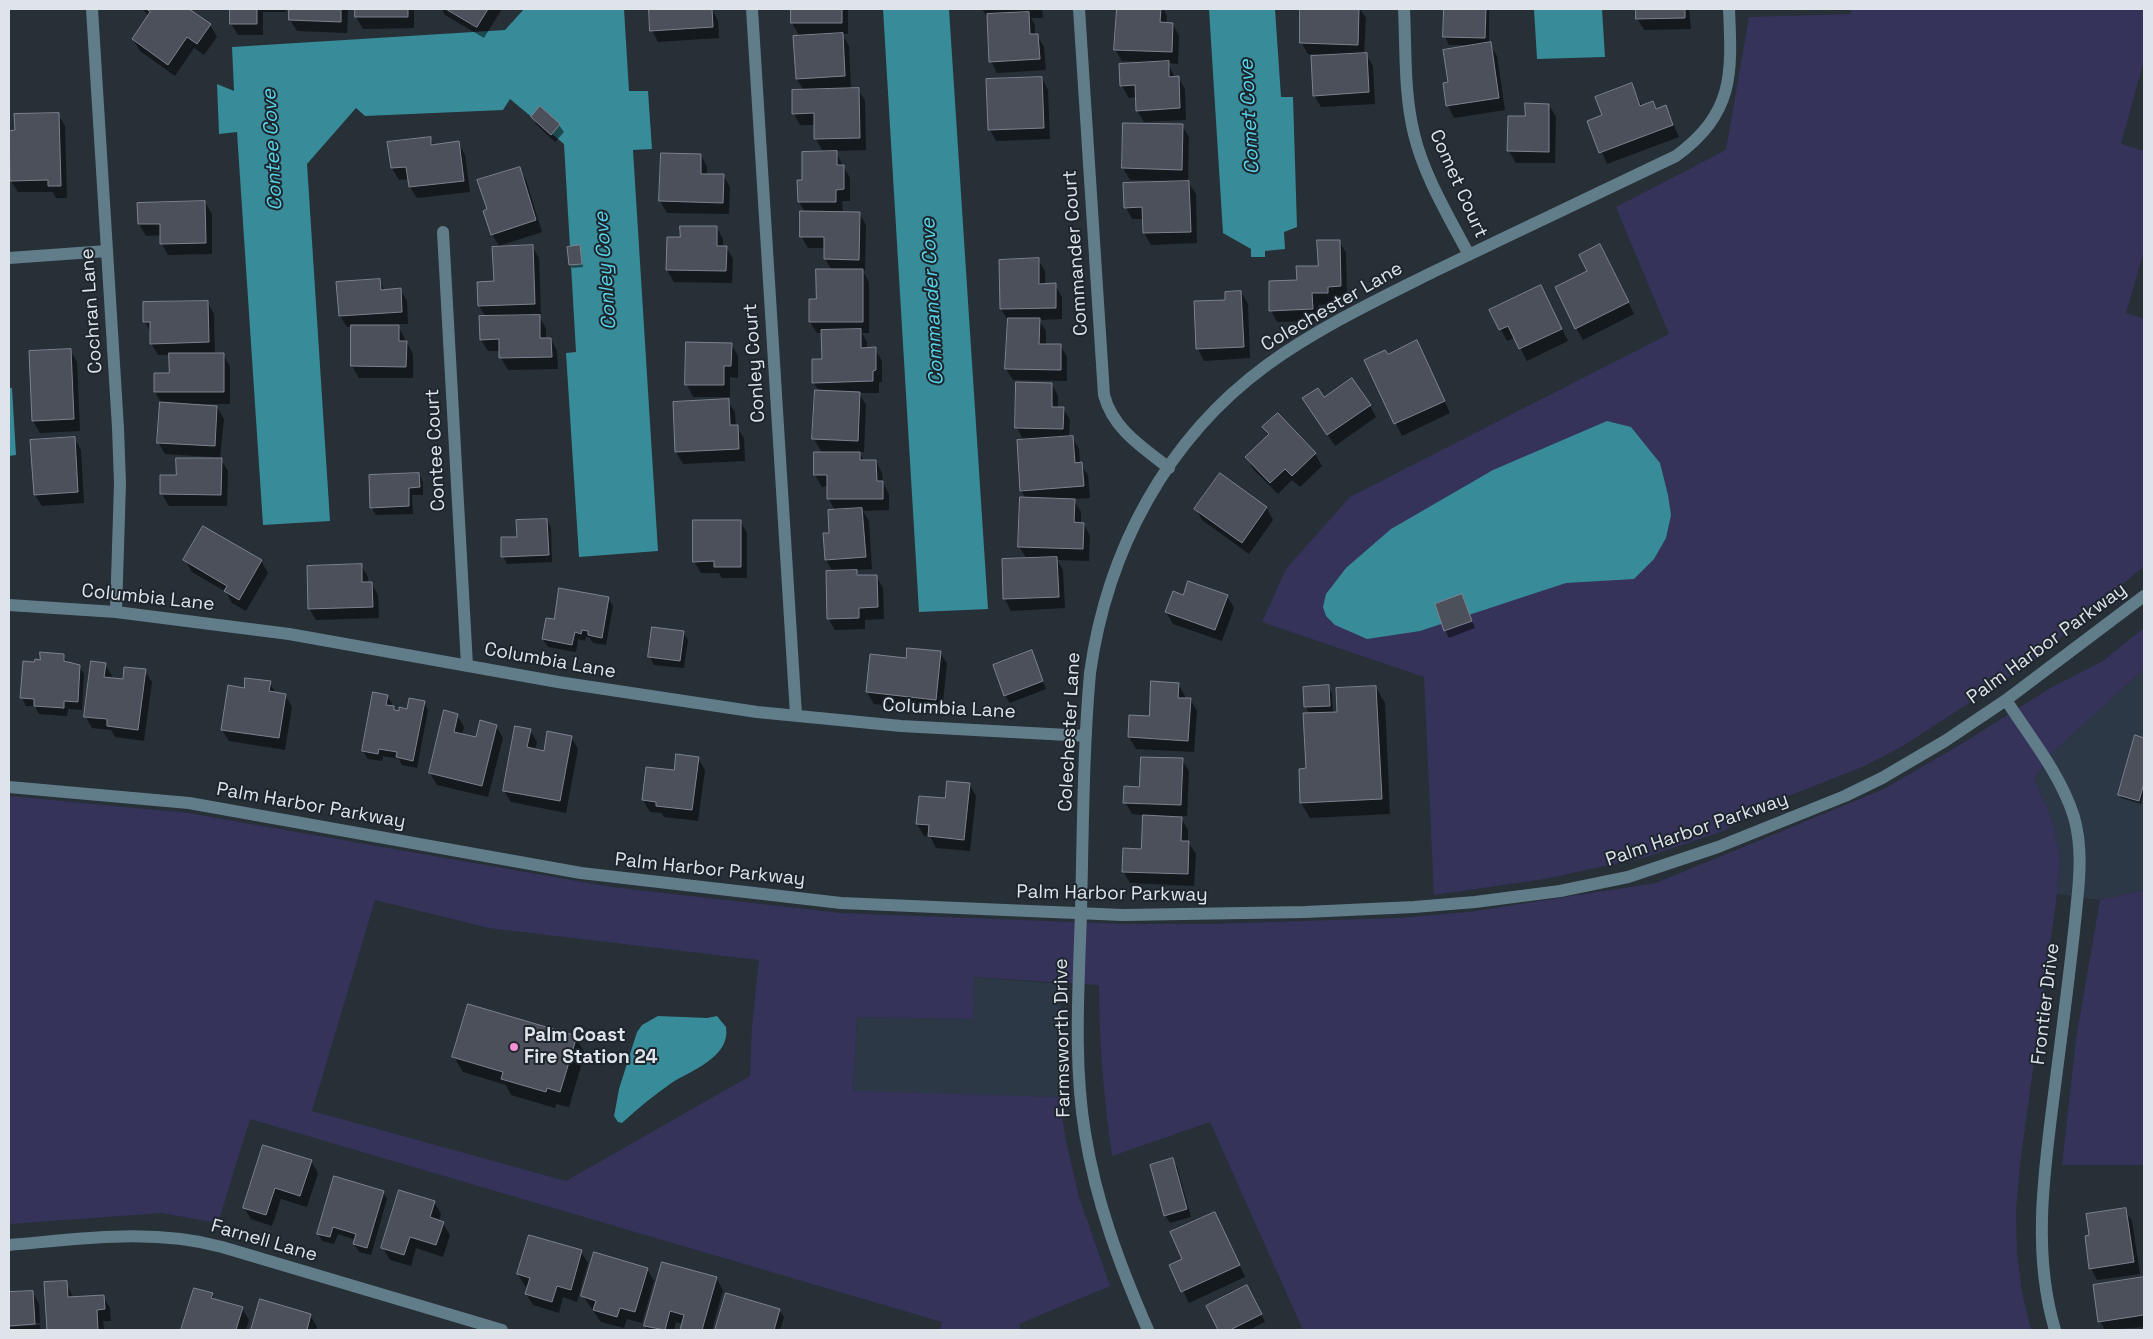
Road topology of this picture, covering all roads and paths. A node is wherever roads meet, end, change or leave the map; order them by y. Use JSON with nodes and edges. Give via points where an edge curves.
{"nodes":[{"id":1,"x":92,"y":9,"type":"edge"},
{"id":2,"x":752,"y":9,"type":"edge"},
{"id":3,"x":1080,"y":9,"type":"edge"},
{"id":4,"x":1404,"y":9,"type":"edge"},
{"id":5,"x":1729,"y":9,"type":"edge"},
{"id":6,"x":443,"y":232,"type":"dead end"},
{"id":7,"x":106,"y":251,"type":"junction"},
{"id":8,"x":1469,"y":255,"type":"junction"},
{"id":9,"x":9,"y":258,"type":"edge"},
{"id":10,"x":1169,"y":468,"type":"junction"},
{"id":11,"x":2144,"y":596,"type":"edge"},
{"id":12,"x":9,"y":606,"type":"edge"},
{"id":13,"x":116,"y":612,"type":"junction"},
{"id":14,"x":467,"y":665,"type":"junction"},
{"id":15,"x":2006,"y":700,"type":"junction"},
{"id":16,"x":796,"y":715,"type":"junction"},
{"id":17,"x":1086,"y":736,"type":"junction"},
{"id":18,"x":9,"y":787,"type":"edge"},
{"id":19,"x":1081,"y":914,"type":"junction"},
{"id":20,"x":9,"y":1245,"type":"edge"},
{"id":21,"x":502,"y":1330,"type":"edge"},
{"id":22,"x":1148,"y":1330,"type":"edge"},
{"id":23,"x":2054,"y":1330,"type":"edge"}],
"edges":[{"from":1,"to":7,"type":"street","name":"Cochran Lane"},
{"from":2,"to":16,"type":"street","name":"Conley Court"},
{"from":3,"to":10,"type":"street","name":"Commander Court","via":[[1104,394],[1118,425]]},
{"from":4,"to":8,"type":"street","name":"Comet Court","via":[[1409,110],[1414,135],[1432,182]]},
{"from":5,"to":8,"type":"street","name":"Colechester Lane","via":[[1729,76],[1725,96],[1719,113],[1690,146],[1676,156]]},
{"from":6,"to":14,"type":"street","name":"Contee Court"},
{"from":7,"to":9,"type":"street"},
{"from":7,"to":13,"type":"street","name":"Cochran Lane","via":[[120,483]]},
{"from":8,"to":10,"type":"street","name":"Colechester Lane","via":[[1331,325],[1267,365],[1200,426]]},
{"from":10,"to":17,"type":"street","name":"Colechester Lane","via":[[1130,532],[1106,594],[1090,673]]},
{"from":11,"to":15,"type":"street","name":"Palm Harbor Parkway"},
{"from":12,"to":13,"type":"street","name":"Columbia Lane"},
{"from":13,"to":14,"type":"street","name":"Columbia Lane","via":[[289,634]]},
{"from":14,"to":16,"type":"street","name":"Columbia Lane","via":[[622,693]]},
{"from":15,"to":19,"type":"street","name":"Palm Harbor Parkway","via":[[1921,755],[1845,796],[1665,866],[1603,883],[1523,897],[1414,908],[1276,913]]},
{"from":15,"to":23,"type":"street","name":"Frontier Drive","via":[[2053,772],[2068,802],[2079,852],[2077,910],[2042,1205],[2043,1265]]},
{"from":16,"to":17,"type":"street","name":"Columbia Lane","via":[[901,726]]},
{"from":17,"to":19,"type":"street","name":"Colechester Lane"},
{"from":18,"to":19,"type":"street","name":"Palm Harbor Parkway","via":[[189,803],[612,878],[841,903]]},
{"from":19,"to":22,"type":"street","name":"Farmsworth Drive","via":[[1079,1064],[1085,1133],[1107,1226]]},
{"from":20,"to":21,"type":"street","name":"Farnell Lane","via":[[144,1235],[186,1239]]}]}
